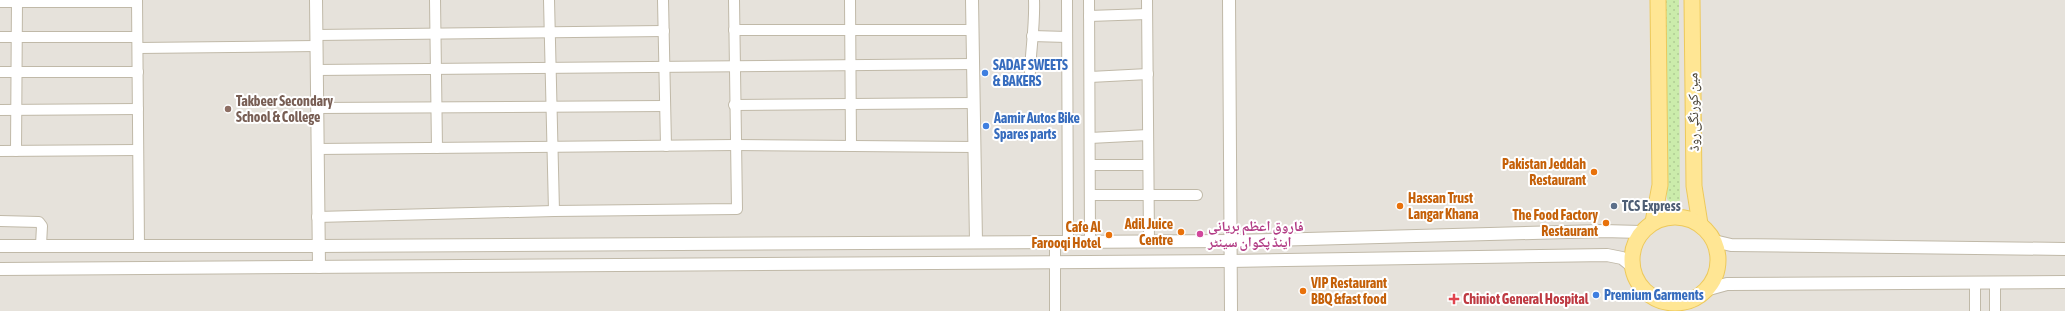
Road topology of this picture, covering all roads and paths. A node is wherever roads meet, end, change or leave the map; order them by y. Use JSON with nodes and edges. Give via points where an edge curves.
{"nodes":[{"id":1,"x":316,"y":0,"type":"edge"},
{"id":2,"x":435,"y":0,"type":"edge"},
{"id":3,"x":549,"y":0,"type":"edge"},
{"id":4,"x":663,"y":0,"type":"edge"},
{"id":5,"x":734,"y":0,"type":"edge"},
{"id":6,"x":850,"y":0,"type":"edge"},
{"id":7,"x":972,"y":0,"type":"edge"},
{"id":8,"x":1034,"y":0,"type":"edge"},
{"id":9,"x":1067,"y":0,"type":"edge"},
{"id":10,"x":1089,"y":0,"type":"edge"},
{"id":11,"x":1147,"y":0,"type":"edge"},
{"id":12,"x":1230,"y":0,"type":"edge"},
{"id":13,"x":1658,"y":0,"type":"edge"},
{"id":14,"x":1692,"y":0,"type":"edge"},
{"id":15,"x":17,"y":1,"type":"edge"},
{"id":16,"x":137,"y":1,"type":"edge"},
{"id":17,"x":0,"y":2,"type":"edge"},
{"id":18,"x":1147,"y":14,"type":"junction"},
{"id":19,"x":1089,"y":16,"type":"junction"},
{"id":20,"x":664,"y":30,"type":"junction"},
{"id":21,"x":734,"y":30,"type":"junction"},
{"id":22,"x":850,"y":30,"type":"junction"},
{"id":23,"x":973,"y":30,"type":"junction"},
{"id":24,"x":550,"y":32,"type":"junction"},
{"id":25,"x":435,"y":33,"type":"junction"},
{"id":26,"x":1032,"y":36,"type":"junction"},
{"id":27,"x":0,"y":37,"type":"edge"},
{"id":28,"x":17,"y":37,"type":"junction"},
{"id":29,"x":137,"y":37,"type":"junction"},
{"id":30,"x":1067,"y":37,"type":"junction"},
{"id":31,"x":316,"y":40,"type":"junction"},
{"id":32,"x":138,"y":48,"type":"junction"},
{"id":33,"x":973,"y":64,"type":"junction"},
{"id":34,"x":851,"y":65,"type":"junction"},
{"id":35,"x":734,"y":66,"type":"junction"},
{"id":36,"x":664,"y":67,"type":"junction"},
{"id":37,"x":550,"y":68,"type":"junction"},
{"id":38,"x":436,"y":69,"type":"junction"},
{"id":39,"x":316,"y":70,"type":"junction"},
{"id":40,"x":0,"y":72,"type":"edge"},
{"id":41,"x":17,"y":72,"type":"junction"},
{"id":42,"x":138,"y":72,"type":"junction"},
{"id":43,"x":1030,"y":72,"type":"dead end"},
{"id":44,"x":1148,"y":74,"type":"junction"},
{"id":45,"x":1090,"y":77,"type":"junction"},
{"id":46,"x":973,"y":103,"type":"junction"},
{"id":47,"x":851,"y":104,"type":"junction"},
{"id":48,"x":734,"y":105,"type":"junction"},
{"id":49,"x":665,"y":106,"type":"junction"},
{"id":50,"x":436,"y":107,"type":"junction"},
{"id":51,"x":551,"y":107,"type":"junction"},
{"id":52,"x":317,"y":108,"type":"junction"},
{"id":53,"x":138,"y":109,"type":"junction"},
{"id":54,"x":0,"y":110,"type":"edge"},
{"id":55,"x":17,"y":110,"type":"junction"},
{"id":56,"x":1148,"y":135,"type":"junction"},
{"id":57,"x":1090,"y":138,"type":"junction"},
{"id":58,"x":735,"y":145,"type":"junction"},
{"id":59,"x":666,"y":146,"type":"junction"},
{"id":60,"x":851,"y":146,"type":"junction"},
{"id":61,"x":552,"y":147,"type":"junction"},
{"id":62,"x":974,"y":147,"type":"junction"},
{"id":63,"x":317,"y":148,"type":"junction"},
{"id":64,"x":437,"y":148,"type":"junction"},
{"id":65,"x":138,"y":150,"type":"junction"},
{"id":66,"x":0,"y":151,"type":"edge"},
{"id":67,"x":16,"y":151,"type":"junction"},
{"id":68,"x":1090,"y":165,"type":"junction"},
{"id":69,"x":1148,"y":165,"type":"junction"},
{"id":70,"x":1090,"y":195,"type":"junction"},
{"id":71,"x":1148,"y":195,"type":"junction"},
{"id":72,"x":1197,"y":195,"type":"dead end"},
{"id":73,"x":554,"y":211,"type":"junction"},
{"id":74,"x":317,"y":217,"type":"junction"},
{"id":75,"x":0,"y":221,"type":"edge"},
{"id":76,"x":1653,"y":222,"type":"junction"},
{"id":77,"x":1700,"y":224,"type":"junction"},
{"id":78,"x":1641,"y":232,"type":"junction"},
{"id":79,"x":1090,"y":241,"type":"junction"},
{"id":80,"x":1149,"y":241,"type":"junction"},
{"id":81,"x":1231,"y":241,"type":"junction"},
{"id":82,"x":1714,"y":241,"type":"junction"},
{"id":83,"x":41,"y":242,"type":"junction"},
{"id":84,"x":976,"y":242,"type":"junction"},
{"id":85,"x":1055,"y":242,"type":"junction"},
{"id":86,"x":1068,"y":242,"type":"junction"},
{"id":87,"x":0,"y":246,"type":"edge"},
{"id":88,"x":139,"y":246,"type":"junction"},
{"id":89,"x":317,"y":246,"type":"junction"},
{"id":90,"x":2065,"y":249,"type":"edge"},
{"id":91,"x":1230,"y":261,"type":"junction"},
{"id":92,"x":1055,"y":262,"type":"junction"},
{"id":93,"x":1632,"y":266,"type":"junction"},
{"id":94,"x":318,"y":267,"type":"junction"},
{"id":95,"x":0,"y":269,"type":"edge"},
{"id":96,"x":1975,"y":282,"type":"junction"},
{"id":97,"x":1995,"y":282,"type":"junction"},
{"id":98,"x":2065,"y":282,"type":"edge"},
{"id":99,"x":1708,"y":288,"type":"junction"},
{"id":100,"x":1654,"y":305,"type":"edge"},
{"id":101,"x":1692,"y":306,"type":"edge"},
{"id":102,"x":1056,"y":311,"type":"edge"},
{"id":103,"x":1231,"y":311,"type":"edge"},
{"id":104,"x":1975,"y":311,"type":"edge"},
{"id":105,"x":1995,"y":311,"type":"edge"}],
"edges":[{"from":1,"to":31,"type":"street"},
{"from":2,"to":25,"type":"street"},
{"from":3,"to":24,"type":"street"},
{"from":4,"to":20,"type":"street"},
{"from":5,"to":21,"type":"street"},
{"from":6,"to":22,"type":"street"},
{"from":7,"to":23,"type":"street"},
{"from":8,"to":26,"type":"street","via":[[1035,28]]},
{"from":9,"to":30,"type":"street"},
{"from":10,"to":19,"type":"street"},
{"from":11,"to":18,"type":"street"},
{"from":12,"to":81,"type":"street"},
{"from":13,"to":76,"type":"main road","via":[[1660,186]]},
{"from":14,"to":77,"type":"main road","name":"مین کورنگی روڈ","via":[[1694,186]]},
{"from":15,"to":16,"type":"street"},
{"from":15,"to":17,"type":"street"},
{"from":15,"to":28,"type":"street"},
{"from":16,"to":29,"type":"street"},
{"from":18,"to":19,"type":"street"},
{"from":18,"to":44,"type":"street"},
{"from":19,"to":45,"type":"street"},
{"from":20,"to":24,"type":"street"},
{"from":20,"to":36,"type":"street"},
{"from":21,"to":22,"type":"street"},
{"from":21,"to":35,"type":"street"},
{"from":22,"to":23,"type":"street"},
{"from":22,"to":34,"type":"street"},
{"from":23,"to":33,"type":"street"},
{"from":24,"to":25,"type":"street"},
{"from":24,"to":37,"type":"street"},
{"from":25,"to":31,"type":"street"},
{"from":25,"to":38,"type":"street"},
{"from":26,"to":30,"type":"street"},
{"from":26,"to":43,"type":"street"},
{"from":27,"to":28,"type":"street"},
{"from":28,"to":29,"type":"street"},
{"from":28,"to":41,"type":"street"},
{"from":29,"to":32,"type":"street"},
{"from":30,"to":86,"type":"street"},
{"from":31,"to":32,"type":"street"},
{"from":31,"to":39,"type":"street"},
{"from":32,"to":42,"type":"street"},
{"from":33,"to":34,"type":"street"},
{"from":33,"to":46,"type":"street"},
{"from":34,"to":35,"type":"street"},
{"from":34,"to":47,"type":"street"},
{"from":35,"to":36,"type":"street"},
{"from":35,"to":48,"type":"street"},
{"from":36,"to":37,"type":"street"},
{"from":36,"to":49,"type":"street"},
{"from":37,"to":38,"type":"street"},
{"from":37,"to":51,"type":"street"},
{"from":38,"to":39,"type":"street"},
{"from":38,"to":50,"type":"street"},
{"from":39,"to":52,"type":"street"},
{"from":40,"to":41,"type":"street"},
{"from":41,"to":42,"type":"street"},
{"from":41,"to":55,"type":"street"},
{"from":42,"to":53,"type":"street"},
{"from":44,"to":45,"type":"street"},
{"from":44,"to":56,"type":"street"},
{"from":45,"to":57,"type":"street"},
{"from":46,"to":47,"type":"street"},
{"from":46,"to":62,"type":"street"},
{"from":47,"to":48,"type":"street"},
{"from":47,"to":60,"type":"street"},
{"from":48,"to":58,"type":"street"},
{"from":49,"to":51,"type":"street"},
{"from":49,"to":59,"type":"street"},
{"from":50,"to":51,"type":"street"},
{"from":50,"to":52,"type":"street"},
{"from":50,"to":64,"type":"street"},
{"from":51,"to":61,"type":"street"},
{"from":52,"to":63,"type":"street"},
{"from":53,"to":55,"type":"street"},
{"from":53,"to":65,"type":"street"},
{"from":54,"to":55,"type":"street"},
{"from":55,"to":67,"type":"street"},
{"from":56,"to":57,"type":"street"},
{"from":56,"to":69,"type":"street"},
{"from":57,"to":68,"type":"street"},
{"from":58,"to":59,"type":"street"},
{"from":58,"to":60,"type":"street"},
{"from":58,"to":73,"type":"street","via":[[736,209]]},
{"from":59,"to":61,"type":"street"},
{"from":60,"to":62,"type":"street"},
{"from":61,"to":64,"type":"street"},
{"from":61,"to":73,"type":"street"},
{"from":62,"to":84,"type":"street"},
{"from":63,"to":64,"type":"street"},
{"from":63,"to":74,"type":"street"},
{"from":65,"to":67,"type":"street"},
{"from":65,"to":88,"type":"street"},
{"from":66,"to":67,"type":"street"},
{"from":68,"to":69,"type":"street"},
{"from":68,"to":70,"type":"street"},
{"from":69,"to":71,"type":"street"},
{"from":70,"to":71,"type":"street"},
{"from":70,"to":79,"type":"street"},
{"from":71,"to":72,"type":"street"},
{"from":71,"to":80,"type":"street"},
{"from":73,"to":74,"type":"street"},
{"from":74,"to":89,"type":"street"},
{"from":75,"to":83,"type":"street","via":[[36,221],[42,226]]},
{"from":76,"to":77,"type":"main road","via":[[1677,216],[1689,218]]},
{"from":76,"to":78,"type":"main road"},
{"from":77,"to":82,"type":"main road"},
{"from":78,"to":81,"type":"street"},
{"from":78,"to":93,"type":"main road","via":[[1633,252]]},
{"from":79,"to":80,"type":"street"},
{"from":79,"to":86,"type":"street"},
{"from":80,"to":81,"type":"street"},
{"from":81,"to":91,"type":"street"},
{"from":82,"to":90,"type":"street","via":[[1731,245]]},
{"from":82,"to":99,"type":"main road","via":[[1718,253],[1718,266],[1715,278]]},
{"from":83,"to":87,"type":"street"},
{"from":83,"to":88,"type":"street"},
{"from":84,"to":85,"type":"street"},
{"from":84,"to":89,"type":"street"},
{"from":85,"to":86,"type":"street"},
{"from":85,"to":92,"type":"street"},
{"from":88,"to":89,"type":"street"},
{"from":89,"to":94,"type":"street"},
{"from":91,"to":92,"type":"street"},
{"from":91,"to":93,"type":"street","via":[[1607,256],[1622,258]]},
{"from":91,"to":103,"type":"street"},
{"from":92,"to":94,"type":"street"},
{"from":92,"to":102,"type":"street"},
{"from":93,"to":100,"type":"main road","via":[[1639,284]]},
{"from":94,"to":95,"type":"street"},
{"from":96,"to":97,"type":"street"},
{"from":96,"to":99,"type":"street","via":[[1727,284]]},
{"from":96,"to":104,"type":"street"},
{"from":97,"to":98,"type":"street"},
{"from":97,"to":105,"type":"street"},
{"from":99,"to":101,"type":"main road"},
{"from":100,"to":101,"type":"main road","via":[[1668,303]]}]}
